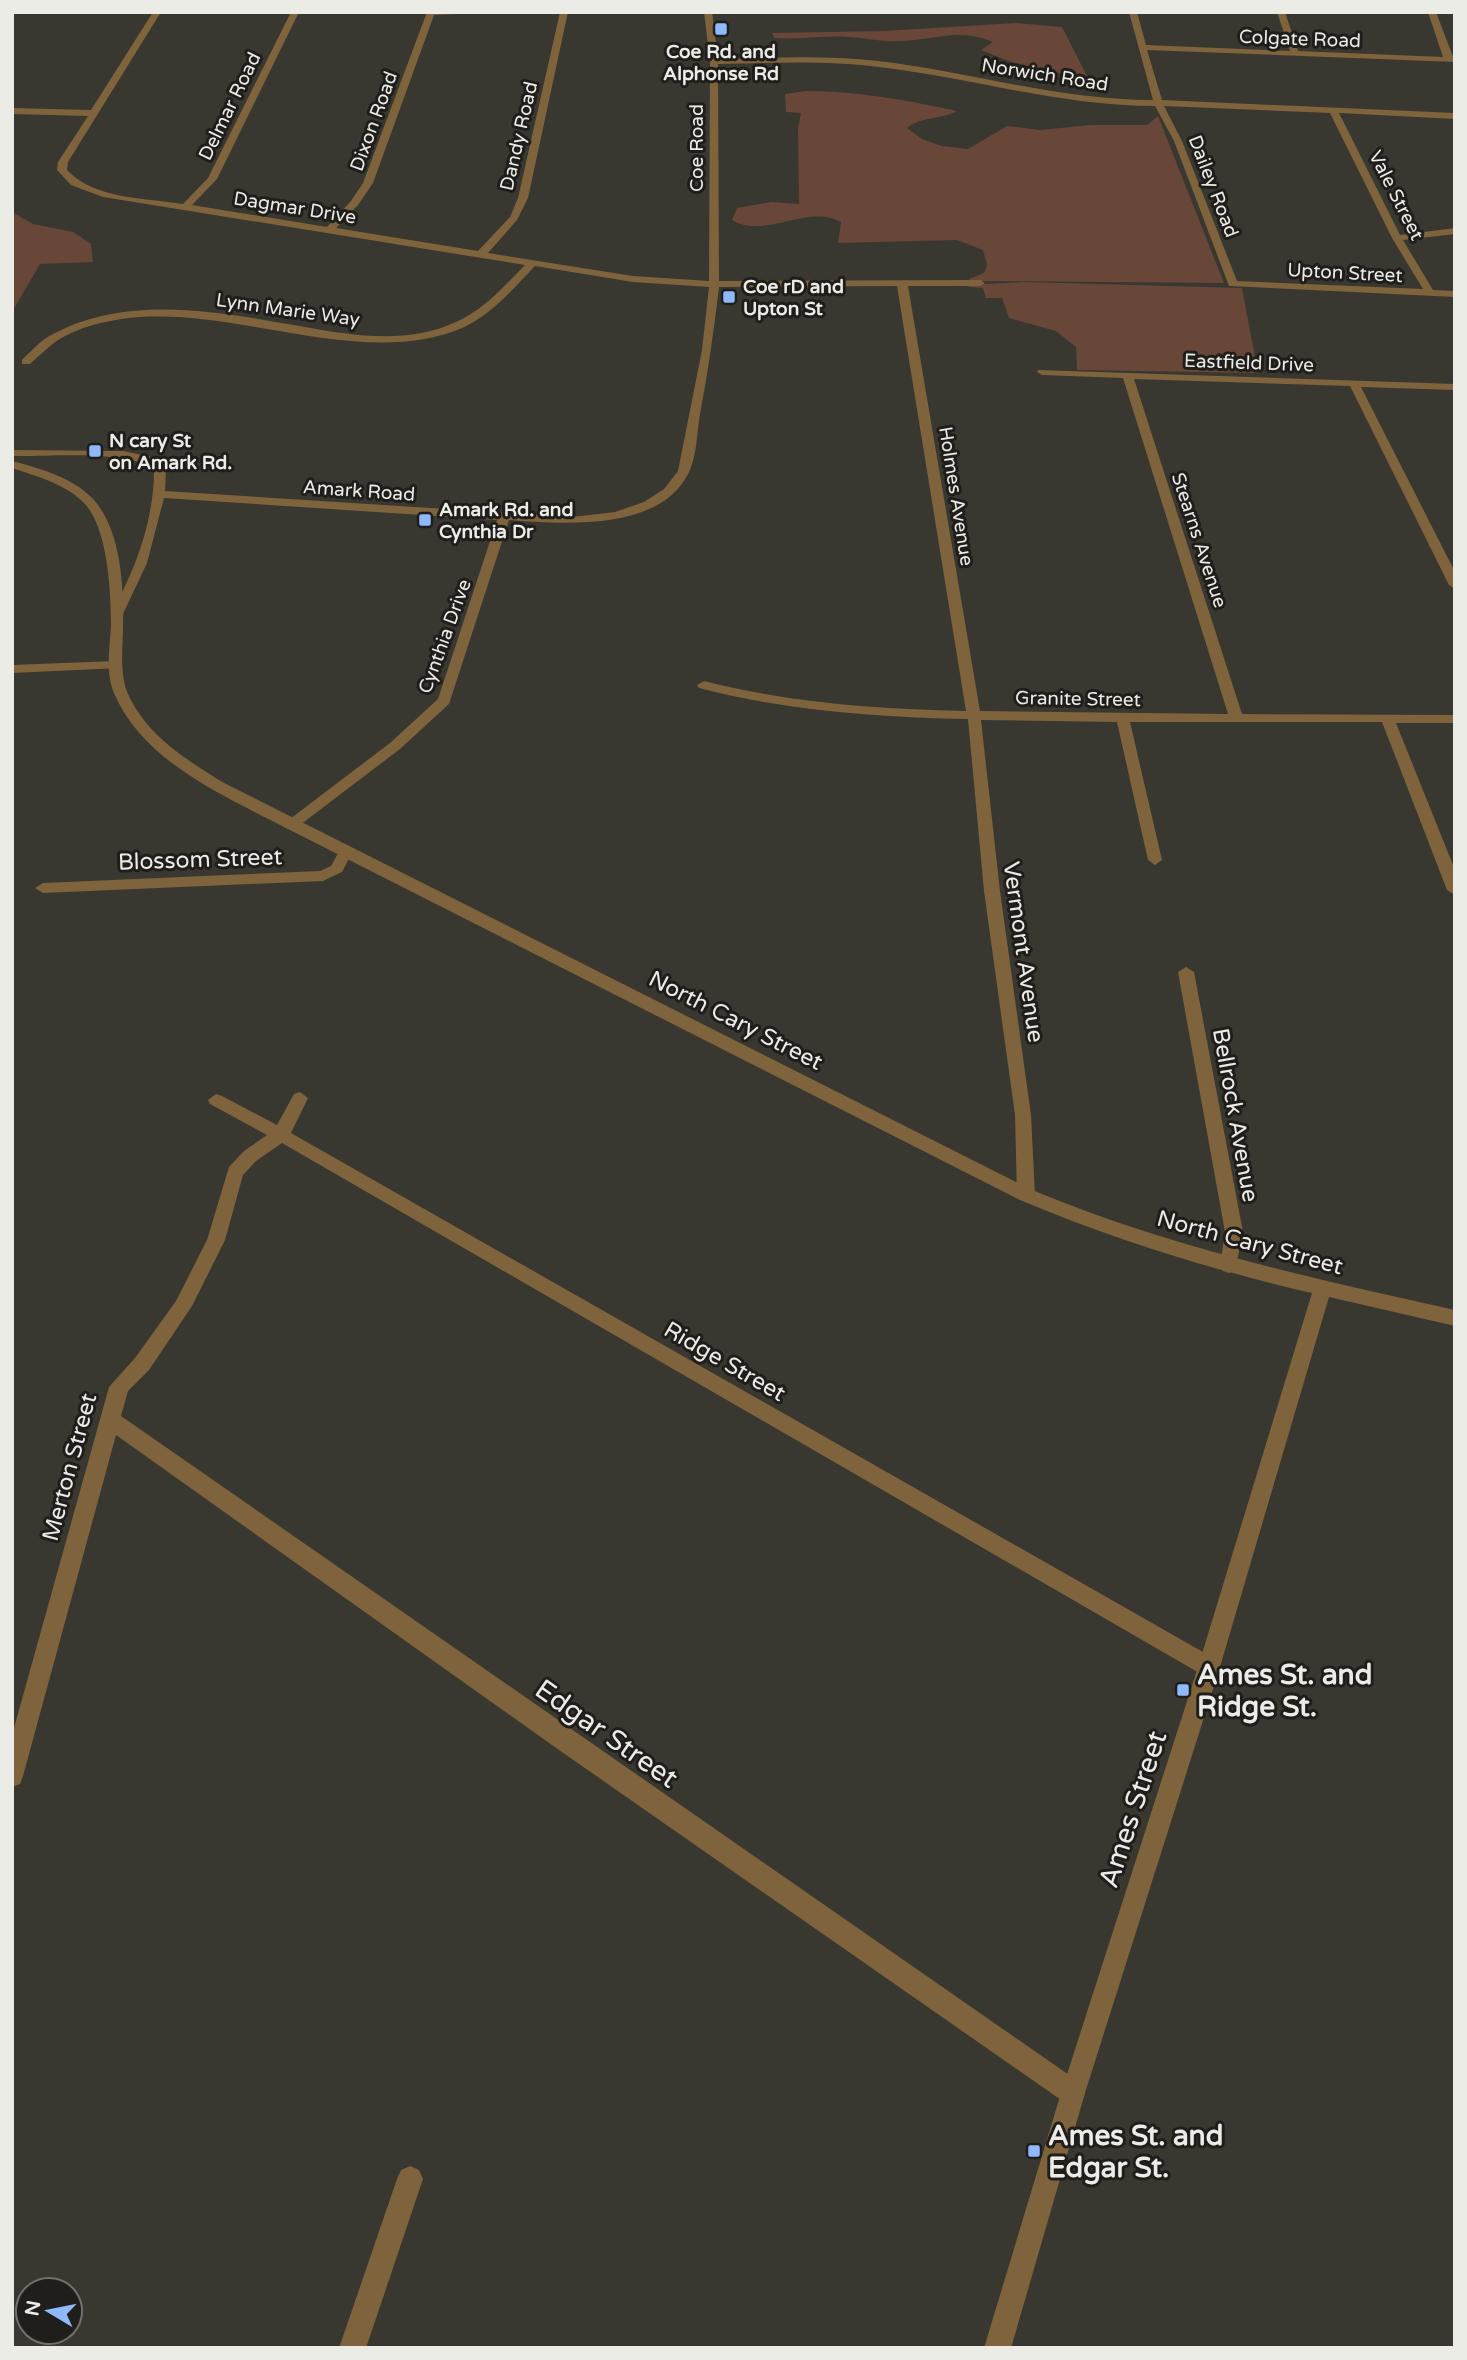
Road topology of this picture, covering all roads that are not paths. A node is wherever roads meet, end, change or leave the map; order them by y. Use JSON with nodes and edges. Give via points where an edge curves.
{"nodes":[{"id":1,"x":157,"y":12,"type":"edge"},
{"id":2,"x":295,"y":12,"type":"edge"},
{"id":3,"x":492,"y":12,"type":"edge"},
{"id":4,"x":564,"y":12,"type":"edge"},
{"id":5,"x":708,"y":12,"type":"edge"},
{"id":6,"x":1133,"y":12,"type":"edge"},
{"id":7,"x":1281,"y":12,"type":"edge"},
{"id":8,"x":1432,"y":12,"type":"edge"},
{"id":9,"x":431,"y":13,"type":"edge"},
{"id":10,"x":1143,"y":47,"type":"junction"},
{"id":11,"x":1295,"y":53,"type":"junction"},
{"id":12,"x":1452,"y":60,"type":"edge"},
{"id":13,"x":714,"y":62,"type":"junction"},
{"id":14,"x":1158,"y":103,"type":"junction"},
{"id":15,"x":12,"y":111,"type":"edge"},
{"id":16,"x":1334,"y":111,"type":"junction"},
{"id":17,"x":93,"y":113,"type":"junction"},
{"id":18,"x":1455,"y":116,"type":"edge"},
{"id":19,"x":185,"y":207,"type":"junction"},
{"id":20,"x":329,"y":230,"type":"junction"},
{"id":21,"x":1455,"y":230,"type":"edge"},
{"id":22,"x":1397,"y":238,"type":"junction"},
{"id":23,"x":480,"y":255,"type":"junction"},
{"id":24,"x":532,"y":263,"type":"junction"},
{"id":25,"x":902,"y":283,"type":"junction"},
{"id":26,"x":980,"y":283,"type":"dead end"},
{"id":27,"x":714,"y":284,"type":"junction"},
{"id":28,"x":1233,"y":284,"type":"joint"},
{"id":29,"x":1430,"y":293,"type":"junction"},
{"id":30,"x":1455,"y":294,"type":"edge"},
{"id":31,"x":26,"y":362,"type":"dead end"},
{"id":32,"x":1042,"y":372,"type":"dead end"},
{"id":33,"x":1127,"y":375,"type":"junction"},
{"id":34,"x":1354,"y":383,"type":"junction"},
{"id":35,"x":1455,"y":387,"type":"edge"},
{"id":36,"x":12,"y":453,"type":"edge"},
{"id":37,"x":12,"y":464,"type":"edge"},
{"id":38,"x":162,"y":494,"type":"junction"},
{"id":39,"x":504,"y":518,"type":"junction"},
{"id":40,"x":1455,"y":585,"type":"edge"},
{"id":41,"x":117,"y":614,"type":"junction"},
{"id":42,"x":115,"y":666,"type":"junction"},
{"id":43,"x":12,"y":669,"type":"edge"},
{"id":44,"x":704,"y":685,"type":"dead end"},
{"id":45,"x":974,"y":715,"type":"junction"},
{"id":46,"x":1236,"y":717,"type":"junction"},
{"id":47,"x":1387,"y":718,"type":"junction"},
{"id":48,"x":1123,"y":719,"type":"junction"},
{"id":49,"x":1455,"y":719,"type":"edge"},
{"id":50,"x":291,"y":825,"type":"junction"},
{"id":51,"x":346,"y":851,"type":"junction"},
{"id":52,"x":1155,"y":860,"type":"dead end"},
{"id":53,"x":43,"y":888,"type":"dead end"},
{"id":54,"x":1455,"y":890,"type":"edge"},
{"id":55,"x":1186,"y":972,"type":"dead end"},
{"id":56,"x":300,"y":1098,"type":"dead end"},
{"id":57,"x":216,"y":1100,"type":"dead end"},
{"id":58,"x":281,"y":1135,"type":"junction"},
{"id":59,"x":1026,"y":1195,"type":"junction"},
{"id":60,"x":1230,"y":1266,"type":"junction"},
{"id":61,"x":1324,"y":1288,"type":"junction"},
{"id":62,"x":1455,"y":1318,"type":"edge"},
{"id":63,"x":110,"y":1419,"type":"junction"},
{"id":64,"x":1209,"y":1667,"type":"junction"},
{"id":65,"x":12,"y":1776,"type":"edge"},
{"id":66,"x":1073,"y":2093,"type":"junction"},
{"id":67,"x":410,"y":2179,"type":"dead end"},
{"id":68,"x":352,"y":2348,"type":"edge"},
{"id":69,"x":997,"y":2348,"type":"edge"}],
"edges":[{"from":1,"to":17,"type":"street","name":"Dagmar Drive"},
{"from":2,"to":19,"type":"street","name":"Delmar Road","via":[[212,179]]},
{"from":3,"to":9,"type":"street"},
{"from":4,"to":23,"type":"street","name":"Dandy Road","via":[[523,198],[514,218]]},
{"from":5,"to":13,"type":"street","name":"Coe Road"},
{"from":6,"to":10,"type":"street","name":"Dailey Road"},
{"from":7,"to":11,"type":"street"},
{"from":8,"to":12,"type":"street"},
{"from":9,"to":20,"type":"street","name":"Dixon Road","via":[[368,183]]},
{"from":10,"to":11,"type":"street","name":"Colgate Road"},
{"from":10,"to":14,"type":"street","name":"Dailey Road"},
{"from":11,"to":12,"type":"street","name":"Colgate Road"},
{"from":13,"to":14,"type":"street","name":"Norwich Road","via":[[879,64],[1066,98]]},
{"from":13,"to":27,"type":"street","name":"Coe Road"},
{"from":14,"to":16,"type":"street","name":"Norwich Road"},
{"from":14,"to":28,"type":"street","name":"Dailey Road","via":[[1178,141]]},
{"from":15,"to":17,"type":"street"},
{"from":16,"to":18,"type":"street","name":"Norwich Road"},
{"from":16,"to":22,"type":"street","name":"Vale Street"},
{"from":17,"to":19,"type":"street","name":"Dagmar Drive","via":[[63,162],[66,177],[103,194]]},
{"from":19,"to":20,"type":"street","name":"Dagmar Drive"},
{"from":20,"to":23,"type":"street","name":"Dagmar Drive"},
{"from":21,"to":22,"type":"street"},
{"from":22,"to":29,"type":"street","name":"Vale Street"},
{"from":23,"to":24,"type":"street","name":"Dagmar Drive"},
{"from":24,"to":27,"type":"street","name":"Dagmar Drive","via":[[633,279]]},
{"from":24,"to":31,"type":"street","name":"Lynn Marie Way","via":[[478,315],[421,337],[355,337],[229,317],[140,315],[60,334]]},
{"from":25,"to":26,"type":"street"},
{"from":25,"to":27,"type":"street"},
{"from":25,"to":45,"type":"street","name":"Holmes Avenue"},
{"from":27,"to":39,"type":"street","name":"Amark Road","via":[[707,351],[684,471],[668,492],[617,516]]},
{"from":28,"to":29,"type":"street","name":"Upton Street"},
{"from":29,"to":30,"type":"street","name":"Upton Street"},
{"from":32,"to":33,"type":"street","name":"Eastfield Drive"},
{"from":33,"to":34,"type":"street","name":"Eastfield Drive"},
{"from":33,"to":46,"type":"street","name":"Stearns Avenue"},
{"from":34,"to":35,"type":"street","name":"Eastfield Drive"},
{"from":34,"to":40,"type":"street"},
{"from":36,"to":38,"type":"street","via":[[124,454],[148,459],[160,469]]},
{"from":37,"to":41,"type":"street","name":"North Cary Street","via":[[58,482],[89,502],[105,529]]},
{"from":38,"to":39,"type":"street","name":"Amark Road"},
{"from":38,"to":41,"type":"street","name":"North Cary Street","via":[[132,589]]},
{"from":39,"to":50,"type":"street","name":"Cynthia Drive","via":[[444,701],[395,746]]},
{"from":41,"to":42,"type":"street","name":"North Cary Street"},
{"from":42,"to":43,"type":"street"},
{"from":42,"to":50,"type":"street","name":"North Cary Street","via":[[121,694],[139,723],[184,766]]},
{"from":44,"to":45,"type":"street","name":"Granite Street","via":[[831,711]]},
{"from":45,"to":48,"type":"street","name":"Granite Street"},
{"from":45,"to":59,"type":"street","name":"Vermont Avenue","via":[[992,891],[1023,1115]]},
{"from":46,"to":47,"type":"street","name":"Granite Street"},
{"from":46,"to":48,"type":"street","name":"Granite Street"},
{"from":47,"to":49,"type":"street","name":"Granite Street"},
{"from":47,"to":54,"type":"street"},
{"from":48,"to":52,"type":"street"},
{"from":50,"to":51,"type":"street","name":"North Cary Street"},
{"from":51,"to":53,"type":"street","name":"Blossom Street","via":[[337,869],[323,876]]},
{"from":51,"to":59,"type":"street","name":"North Cary Street"},
{"from":55,"to":60,"type":"street","name":"Bellrock Avenue","via":[[1234,1232]]},
{"from":56,"to":58,"type":"street","name":"Merton Street"},
{"from":57,"to":58,"type":"street","name":"Ridge Street"},
{"from":58,"to":63,"type":"street","name":"Merton Street","via":[[235,1172],[216,1240],[188,1295],[142,1364],[119,1387]]},
{"from":58,"to":64,"type":"street","name":"Ridge Street"},
{"from":59,"to":60,"type":"street","name":"North Cary Street","via":[[1084,1221]]},
{"from":60,"to":61,"type":"street","name":"North Cary Street"},
{"from":61,"to":62,"type":"street","name":"North Cary Street"},
{"from":61,"to":64,"type":"street","name":"Ames Street"},
{"from":63,"to":65,"type":"street","name":"Merton Street"},
{"from":63,"to":66,"type":"street","name":"Edgar Street"},
{"from":64,"to":66,"type":"street","name":"Ames Street"},
{"from":66,"to":69,"type":"street","name":"Ames Street"},
{"from":67,"to":68,"type":"street"}]}
